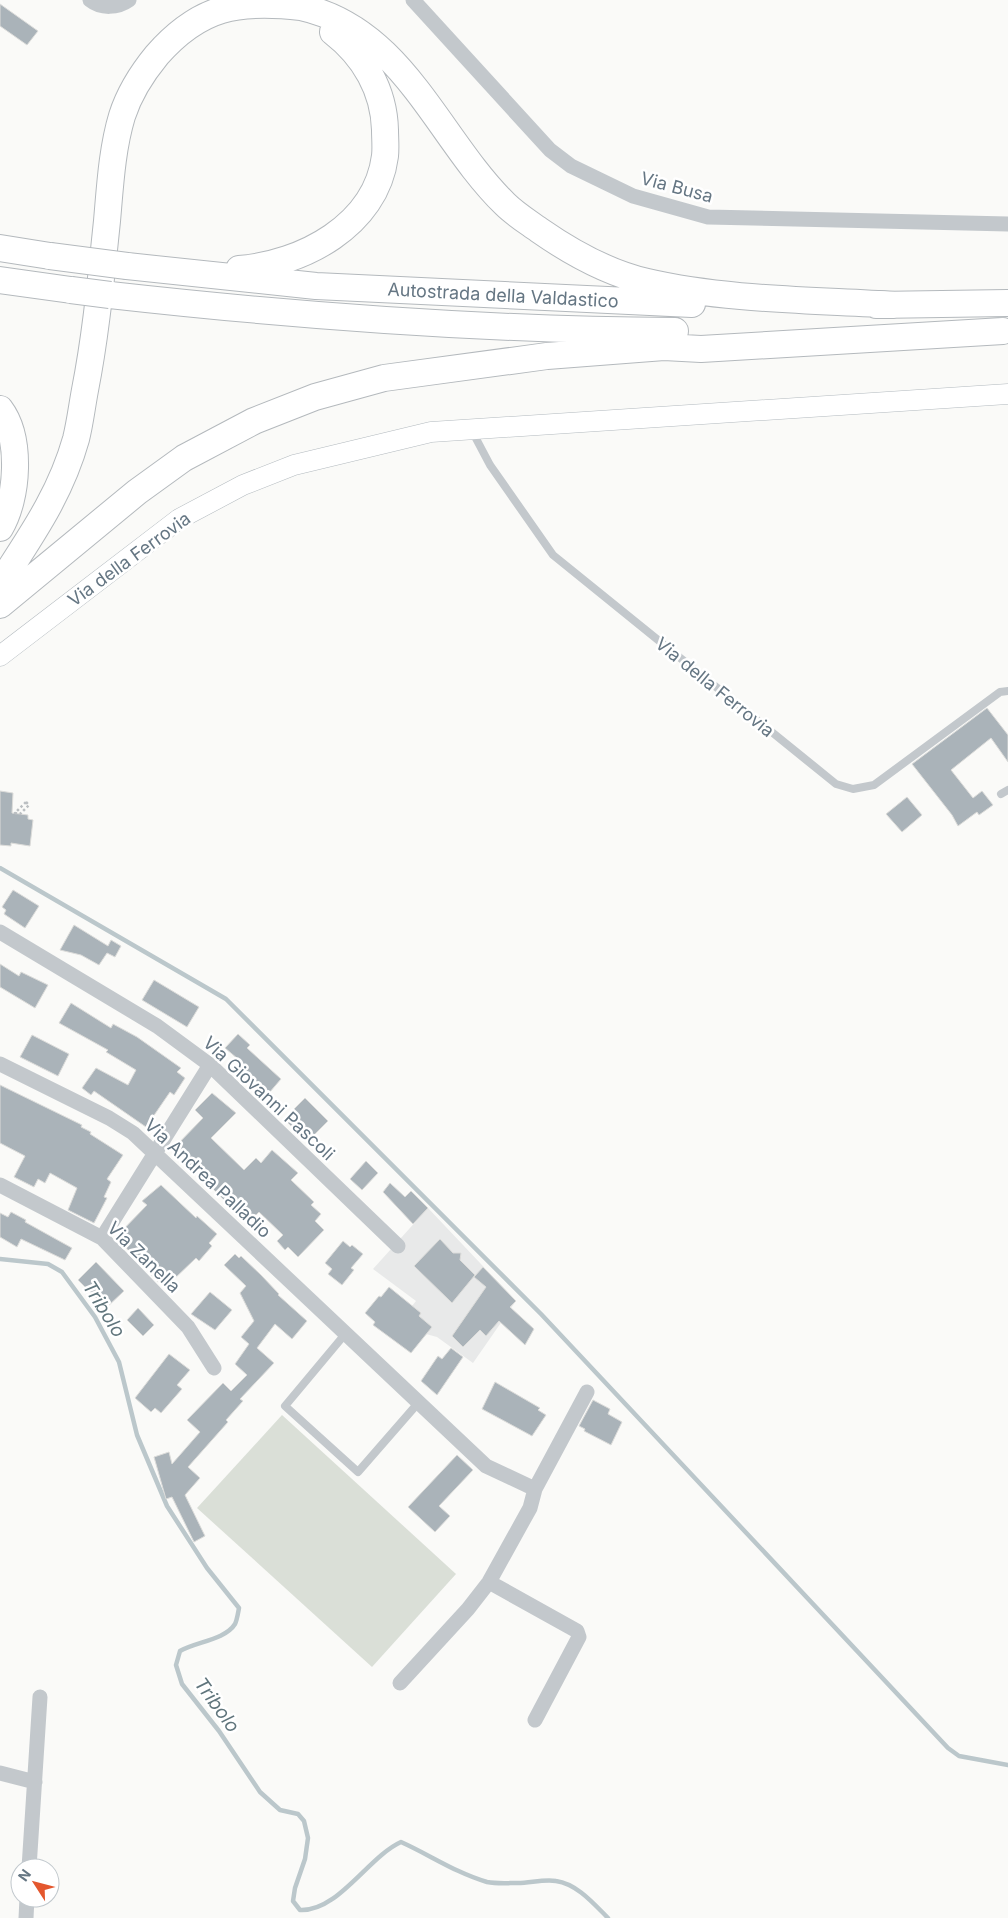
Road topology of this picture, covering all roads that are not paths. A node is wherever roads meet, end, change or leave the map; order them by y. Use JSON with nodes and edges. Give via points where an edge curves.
{"nodes":[{"id":1,"x":90,"y":0,"type":"edge"},
{"id":2,"x":129,"y":0,"type":"edge"},
{"id":3,"x":413,"y":0,"type":"edge"},
{"id":4,"x":288,"y":4,"type":"junction"},
{"id":5,"x":1008,"y":224,"type":"edge"},
{"id":6,"x":0,"y":248,"type":"edge"},
{"id":7,"x":139,"y":267,"type":"junction"},
{"id":8,"x":0,"y":280,"type":"edge"},
{"id":9,"x":1008,"y":303,"type":"edge"},
{"id":10,"x":894,"y":305,"type":"junction"},
{"id":11,"x":1006,"y":330,"type":"edge"},
{"id":12,"x":1008,"y":394,"type":"edge"},
{"id":13,"x":0,"y":409,"type":"edge"},
{"id":14,"x":471,"y":429,"type":"junction"},
{"id":15,"x":0,"y":528,"type":"edge"},
{"id":16,"x":33,"y":533,"type":"junction"},
{"id":17,"x":0,"y":565,"type":"edge"},
{"id":18,"x":0,"y":579,"type":"edge"},
{"id":19,"x":0,"y":605,"type":"edge"},
{"id":20,"x":0,"y":656,"type":"edge"},
{"id":21,"x":1008,"y":691,"type":"edge"},
{"id":22,"x":0,"y":932,"type":"edge"},
{"id":23,"x":0,"y":1064,"type":"edge"},
{"id":24,"x":210,"y":1065,"type":"junction"},
{"id":25,"x":156,"y":1153,"type":"junction"},
{"id":26,"x":0,"y":1185,"type":"edge"},
{"id":27,"x":102,"y":1238,"type":"junction"},
{"id":28,"x":398,"y":1246,"type":"dead end"},
{"id":29,"x":346,"y":1333,"type":"junction"},
{"id":30,"x":214,"y":1368,"type":"dead end"},
{"id":31,"x":587,"y":1392,"type":"dead end"},
{"id":32,"x":419,"y":1402,"type":"junction"},
{"id":33,"x":535,"y":1489,"type":"junction"},
{"id":34,"x":489,"y":1582,"type":"junction"},
{"id":35,"x":400,"y":1683,"type":"dead end"},
{"id":36,"x":40,"y":1697,"type":"dead end"},
{"id":37,"x":535,"y":1720,"type":"dead end"},
{"id":38,"x":0,"y":1773,"type":"edge"},
{"id":39,"x":35,"y":1782,"type":"junction"},
{"id":40,"x":30,"y":1858,"type":"edge"}],
"edges":[{"from":1,"to":2,"type":"street","via":[[96,5],[120,6]]},
{"from":3,"to":5,"type":"street","name":"Via Busa","via":[[550,150],[571,166],[633,196],[708,217]]},
{"from":4,"to":7,"type":"highway","via":[[347,43],[364,62],[374,82],[384,111],[385,157],[374,191],[339,232],[310,251],[292,258],[257,268],[233,270]]},
{"from":4,"to":10,"type":"highway","via":[[320,11],[347,23],[387,56],[422,95],[505,204],[587,260],[644,281],[701,292]]},
{"from":4,"to":16,"type":"highway","via":[[277,1],[239,2],[195,18],[176,33],[144,70],[122,115],[109,200],[97,320],[76,438],[56,496]]},
{"from":6,"to":7,"type":"highway","name":"Autostrada della Valdastico","bridge":true},
{"from":7,"to":10,"type":"highway","name":"Autostrada della Valdastico","via":[[316,286],[499,296],[702,304]]},
{"from":8,"to":11,"type":"highway","name":"Autostrada della Valdastico","bridge":true,"via":[[288,313],[492,326],[663,331]]},
{"from":9,"to":10,"type":"highway","name":"Autostrada della Valdastico"},
{"from":11,"to":19,"type":"highway","via":[[547,356],[384,378],[315,397],[254,421],[184,458],[137,492]]},
{"from":12,"to":14,"type":"street","name":"Via della Ferrovia"},
{"from":13,"to":15,"type":"highway","via":[[13,440],[15,467],[11,504]]},
{"from":14,"to":20,"type":"street","name":"Via della Ferrovia","via":[[432,432],[303,463],[243,484],[180,519]]},
{"from":14,"to":21,"type":"lane","name":"Via della Ferrovia","via":[[490,465],[552,555],[836,784],[853,789],[874,785],[1000,692]]},
{"from":16,"to":17,"type":"highway"},
{"from":16,"to":18,"type":"highway"},
{"from":22,"to":24,"type":"street","name":"Via Giovanni Pascoli","via":[[157,1026]]},
{"from":23,"to":25,"type":"street","name":"Via Andrea Palladio","via":[[109,1118]]},
{"from":24,"to":25,"type":"street"},
{"from":24,"to":28,"type":"street","name":"Via Giovanni Pascoli"},
{"from":25,"to":27,"type":"street"},
{"from":25,"to":29,"type":"street","name":"Via Andrea Palladio"},
{"from":26,"to":27,"type":"street","name":"Via Zanella"},
{"from":27,"to":30,"type":"street","name":"Via Zanella","via":[[188,1328]]},
{"from":29,"to":32,"type":"street","name":"Via Andrea Palladio"},
{"from":29,"to":32,"type":"lane","via":[[285,1406],[358,1472]]},
{"from":31,"to":33,"type":"street"},
{"from":32,"to":33,"type":"street","name":"Via Andrea Palladio","via":[[486,1466]]},
{"from":33,"to":34,"type":"street","via":[[530,1508]]},
{"from":34,"to":35,"type":"street"},
{"from":34,"to":37,"type":"street","via":[[577,1631],[579,1637]]},
{"from":36,"to":39,"type":"street"},
{"from":38,"to":39,"type":"street"},
{"from":39,"to":40,"type":"street"}]}
